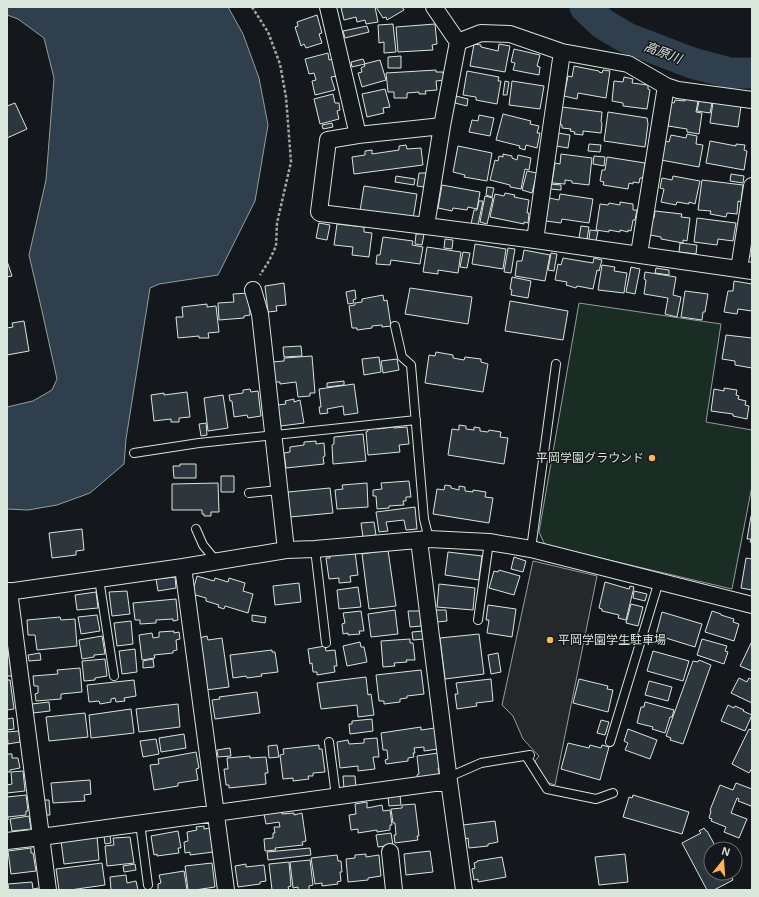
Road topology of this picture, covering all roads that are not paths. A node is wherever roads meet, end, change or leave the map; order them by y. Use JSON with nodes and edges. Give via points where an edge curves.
{"nodes":[{"id":1,"x":328,"y":7,"type":"edge"},
{"id":2,"x":434,"y":7,"type":"edge"},
{"id":3,"x":458,"y":42,"type":"junction"},
{"id":4,"x":562,"y":52,"type":"junction"},
{"id":5,"x":666,"y":86,"type":"junction"},
{"id":6,"x":752,"y":100,"type":"edge"},
{"id":7,"x":442,"y":126,"type":"junction"},
{"id":8,"x":358,"y":135,"type":"junction"},
{"id":9,"x":752,"y":186,"type":"edge"},
{"id":10,"x":426,"y":226,"type":"junction"},
{"id":11,"x":535,"y":240,"type":"junction"},
{"id":12,"x":638,"y":254,"type":"junction"},
{"id":13,"x":745,"y":270,"type":"edge"},
{"id":14,"x":252,"y":290,"type":"road end"},
{"id":15,"x":395,"y":326,"type":"dead end"},
{"id":16,"x":556,"y":364,"type":"dead end"},
{"id":17,"x":416,"y":420,"type":"junction"},
{"id":18,"x":273,"y":435,"type":"junction"},
{"id":19,"x":134,"y":453,"type":"dead end"},
{"id":20,"x":279,"y":490,"type":"junction"},
{"id":21,"x":249,"y":493,"type":"dead end"},
{"id":22,"x":196,"y":529,"type":"dead end"},
{"id":23,"x":424,"y":540,"type":"junction"},
{"id":24,"x":489,"y":542,"type":"junction"},
{"id":25,"x":531,"y":548,"type":"junction"},
{"id":26,"x":315,"y":549,"type":"junction"},
{"id":27,"x":286,"y":550,"type":"junction"},
{"id":28,"x":216,"y":561,"type":"junction"},
{"id":29,"x":183,"y":567,"type":"junction"},
{"id":30,"x":99,"y":579,"type":"junction"},
{"id":31,"x":659,"y":581,"type":"junction"},
{"id":32,"x":8,"y":592,"type":"edge"},
{"id":33,"x":752,"y":605,"type":"edge"},
{"id":34,"x":478,"y":620,"type":"dead end"},
{"id":35,"x":326,"y":643,"type":"dead end"},
{"id":36,"x":114,"y":676,"type":"dead end"},
{"id":37,"x":329,"y":742,"type":"dead end"},
{"id":38,"x":610,"y":742,"type":"dead end"},
{"id":39,"x":449,"y":779,"type":"junction"},
{"id":40,"x":613,"y":793,"type":"dead end"},
{"id":41,"x":336,"y":796,"type":"junction"},
{"id":42,"x":216,"y":812,"type":"junction"},
{"id":43,"x":140,"y":823,"type":"junction"},
{"id":44,"x":41,"y":837,"type":"junction"},
{"id":45,"x":7,"y":840,"type":"edge"},
{"id":46,"x":390,"y":852,"type":"dead end"},
{"id":47,"x":148,"y":885,"type":"dead end"},
{"id":48,"x":48,"y":890,"type":"edge"},
{"id":49,"x":226,"y":890,"type":"edge"},
{"id":50,"x":394,"y":890,"type":"edge"},
{"id":51,"x":464,"y":890,"type":"edge"}],
"edges":[{"from":1,"to":8,"type":"street"},
{"from":2,"to":3,"type":"street"},
{"from":3,"to":4,"type":"street","via":[[481,32],[510,34]]},
{"from":3,"to":7,"type":"street"},
{"from":4,"to":5,"type":"street","via":[[628,64]]},
{"from":4,"to":11,"type":"street"},
{"from":5,"to":6,"type":"street","via":[[678,90]]},
{"from":5,"to":12,"type":"street"},
{"from":7,"to":8,"type":"street"},
{"from":7,"to":10,"type":"street"},
{"from":8,"to":10,"type":"street","via":[[328,140],[319,212]]},
{"from":9,"to":13,"type":"street"},
{"from":10,"to":11,"type":"street"},
{"from":11,"to":12,"type":"street"},
{"from":12,"to":13,"type":"street"},
{"from":14,"to":18,"type":"street","via":[[260,314]]},
{"from":15,"to":17,"type":"lane","via":[[402,357],[410,365]]},
{"from":16,"to":25,"type":"lane"},
{"from":17,"to":18,"type":"lane"},
{"from":17,"to":23,"type":"lane"},
{"from":18,"to":19,"type":"lane"},
{"from":18,"to":20,"type":"street"},
{"from":20,"to":21,"type":"lane"},
{"from":20,"to":27,"type":"street"},
{"from":22,"to":28,"type":"lane","via":[[203,545]]},
{"from":23,"to":24,"type":"street"},
{"from":23,"to":26,"type":"street"},
{"from":23,"to":39,"type":"street"},
{"from":24,"to":25,"type":"street"},
{"from":24,"to":34,"type":"lane"},
{"from":25,"to":31,"type":"street"},
{"from":26,"to":27,"type":"street"},
{"from":26,"to":35,"type":"lane"},
{"from":27,"to":28,"type":"street"},
{"from":28,"to":29,"type":"street"},
{"from":29,"to":30,"type":"street"},
{"from":29,"to":42,"type":"street"},
{"from":30,"to":32,"type":"street"},
{"from":30,"to":36,"type":"lane"},
{"from":31,"to":33,"type":"street"},
{"from":31,"to":38,"type":"lane"},
{"from":32,"to":44,"type":"street"},
{"from":37,"to":41,"type":"lane"},
{"from":39,"to":40,"type":"lane","via":[[481,763],[528,755],[547,789],[596,799]]},
{"from":39,"to":41,"type":"street"},
{"from":39,"to":51,"type":"street"},
{"from":41,"to":42,"type":"street"},
{"from":42,"to":43,"type":"street"},
{"from":42,"to":49,"type":"street"},
{"from":43,"to":44,"type":"street"},
{"from":43,"to":47,"type":"lane"},
{"from":44,"to":45,"type":"street"},
{"from":44,"to":48,"type":"street"},
{"from":46,"to":50,"type":"street"}]}
